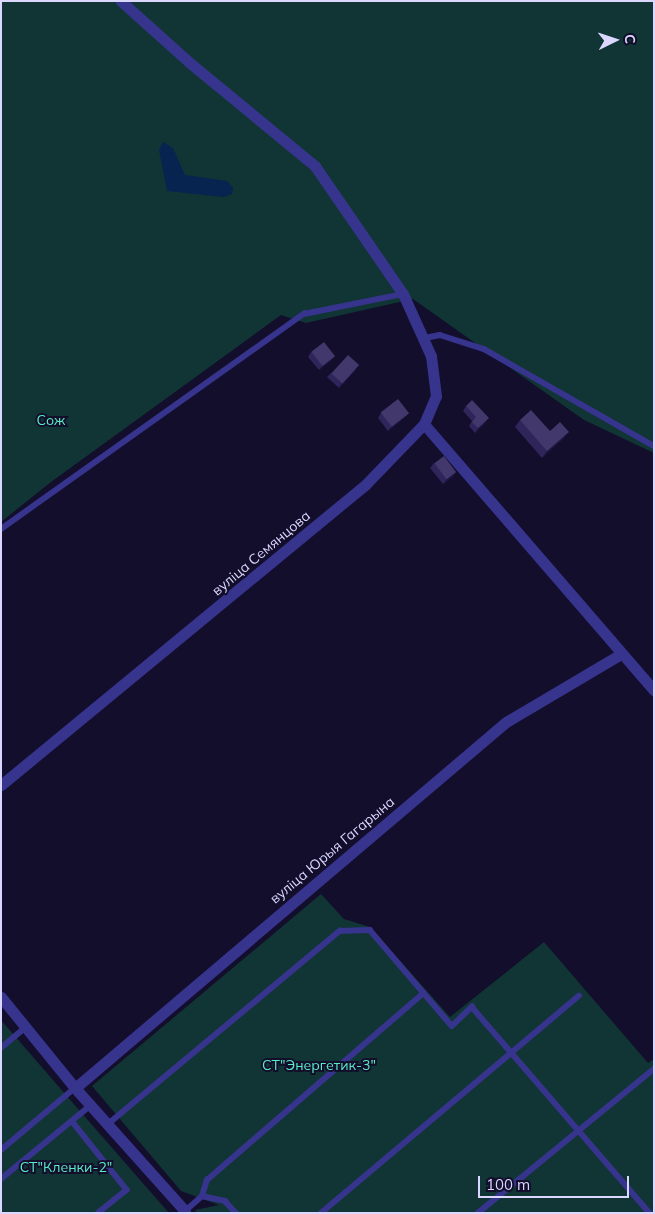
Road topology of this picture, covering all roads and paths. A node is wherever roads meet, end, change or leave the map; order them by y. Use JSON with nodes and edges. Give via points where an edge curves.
{"nodes":[{"id":1,"x":121,"y":1,"type":"edge"},
{"id":2,"x":403,"y":294,"type":"junction"},
{"id":3,"x":425,"y":338,"type":"junction"},
{"id":4,"x":424,"y":424,"type":"junction"},
{"id":5,"x":654,"y":446,"type":"edge"},
{"id":6,"x":1,"y":529,"type":"edge"},
{"id":7,"x":621,"y":654,"type":"junction"},
{"id":8,"x":654,"y":690,"type":"edge"},
{"id":9,"x":1,"y":785,"type":"edge"},
{"id":10,"x":424,"y":993,"type":"junction"},
{"id":11,"x":579,"y":996,"type":"dead end"},
{"id":12,"x":1,"y":997,"type":"edge"},
{"id":13,"x":26,"y":1027,"type":"junction"},
{"id":14,"x":1,"y":1048,"type":"edge"},
{"id":15,"x":512,"y":1053,"type":"junction"},
{"id":16,"x":654,"y":1069,"type":"edge"},
{"id":17,"x":75,"y":1088,"type":"junction"},
{"id":18,"x":91,"y":1105,"type":"junction"},
{"id":19,"x":72,"y":1121,"type":"junction"},
{"id":20,"x":108,"y":1124,"type":"junction"},
{"id":21,"x":579,"y":1131,"type":"junction"},
{"id":22,"x":1,"y":1150,"type":"edge"},
{"id":23,"x":1,"y":1179,"type":"edge"},
{"id":24,"x":202,"y":1196,"type":"junction"},
{"id":25,"x":184,"y":1211,"type":"joint"},
{"id":26,"x":99,"y":1213,"type":"edge"},
{"id":27,"x":236,"y":1213,"type":"edge"},
{"id":28,"x":321,"y":1213,"type":"edge"},
{"id":29,"x":478,"y":1213,"type":"edge"},
{"id":30,"x":650,"y":1213,"type":"edge"}],
"edges":[{"from":1,"to":2,"type":"street","name":"вуліца Семянцова","via":[[190,63],[315,166]]},
{"from":2,"to":3,"type":"street","name":"вуліца Семянцова"},
{"from":2,"to":6,"type":"lane","via":[[304,314]]},
{"from":3,"to":4,"type":"street","name":"вуліца Семянцова","via":[[431,356],[436,396]]},
{"from":3,"to":5,"type":"lane","via":[[440,335],[484,350]]},
{"from":4,"to":7,"type":"street"},
{"from":4,"to":9,"type":"street","name":"вуліца Семянцова","via":[[366,484]]},
{"from":7,"to":8,"type":"street"},
{"from":7,"to":17,"type":"street","name":"вуліца Юрыя Гагарына","via":[[506,722]]},
{"from":10,"to":15,"type":"lane","via":[[452,1026],[472,1007]]},
{"from":10,"to":20,"type":"lane","via":[[370,930],[340,931]]},
{"from":10,"to":24,"type":"lane","via":[[207,1180]]},
{"from":11,"to":15,"type":"lane"},
{"from":12,"to":13,"type":"street"},
{"from":13,"to":14,"type":"lane"},
{"from":13,"to":17,"type":"street"},
{"from":15,"to":21,"type":"lane"},
{"from":15,"to":28,"type":"lane"},
{"from":16,"to":21,"type":"lane"},
{"from":17,"to":18,"type":"street"},
{"from":17,"to":22,"type":"lane"},
{"from":18,"to":19,"type":"lane"},
{"from":18,"to":20,"type":"street"},
{"from":19,"to":23,"type":"lane"},
{"from":19,"to":26,"type":"lane","via":[[127,1190]]},
{"from":20,"to":25,"type":"street"},
{"from":21,"to":29,"type":"lane"},
{"from":21,"to":30,"type":"lane"},
{"from":24,"to":25,"type":"lane"},
{"from":24,"to":27,"type":"lane","via":[[226,1201]]}]}
